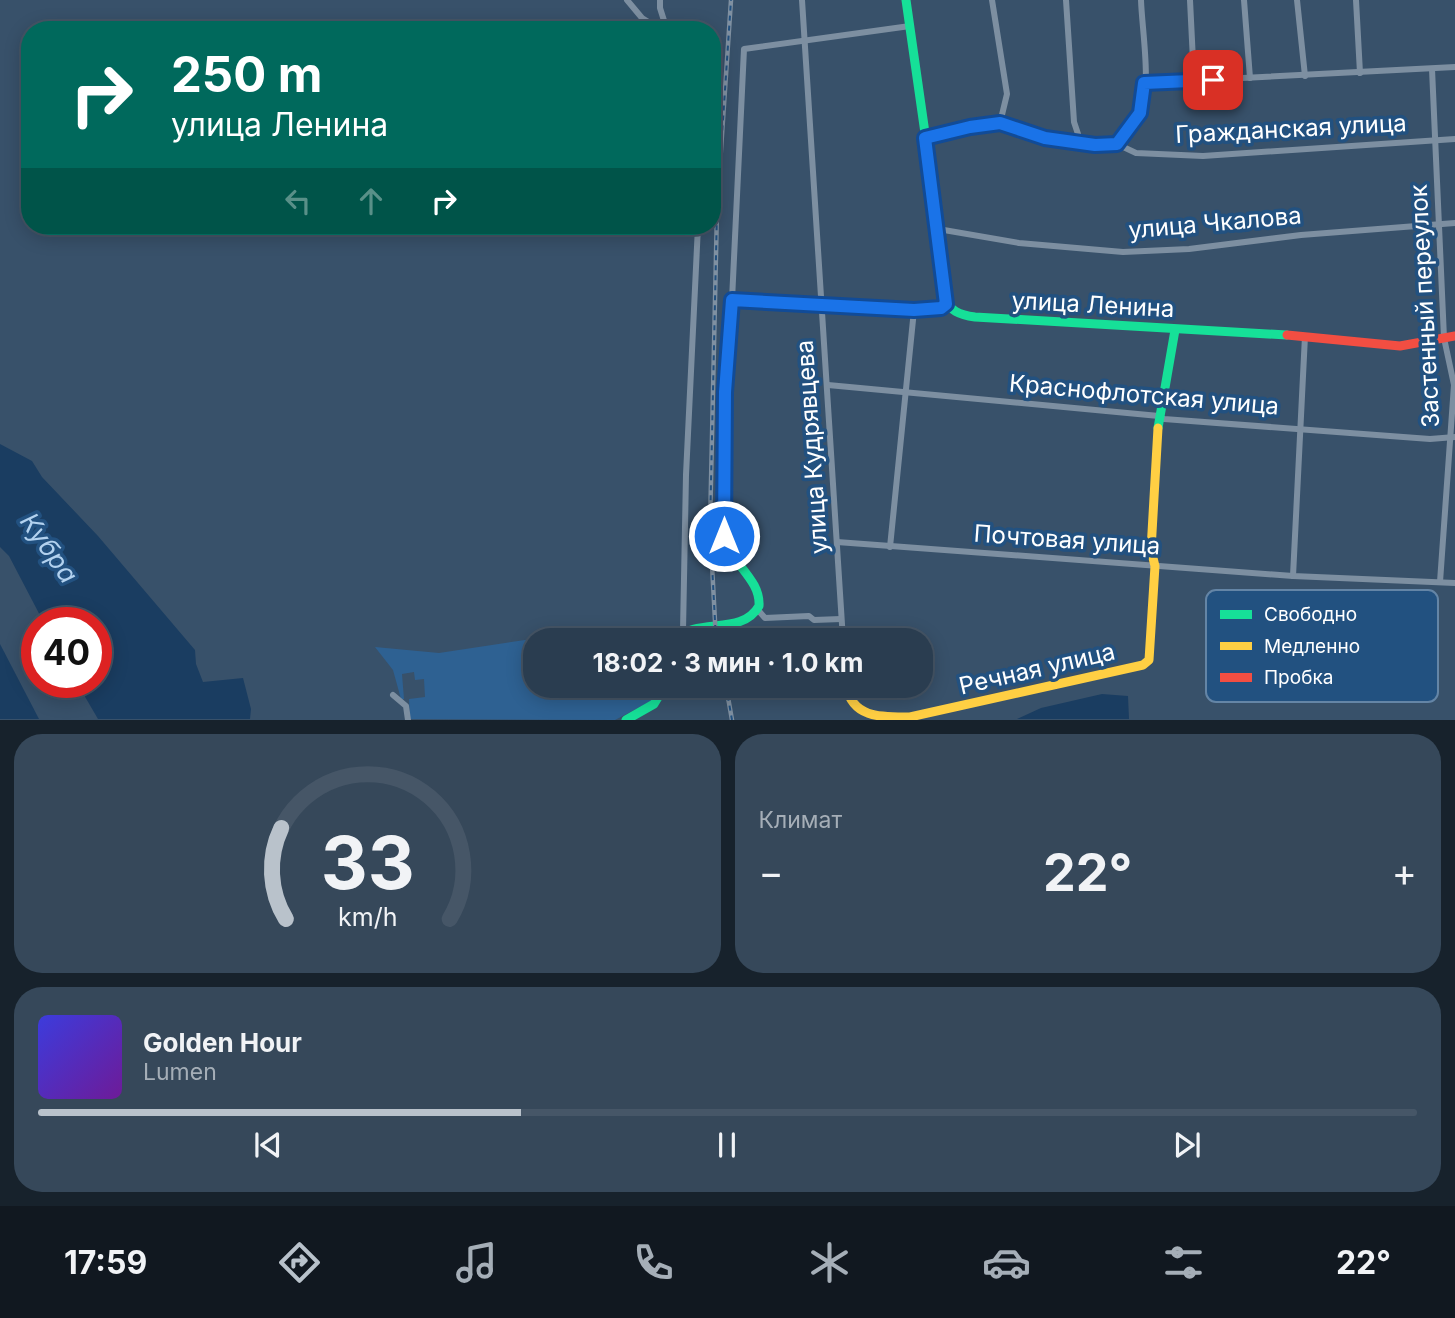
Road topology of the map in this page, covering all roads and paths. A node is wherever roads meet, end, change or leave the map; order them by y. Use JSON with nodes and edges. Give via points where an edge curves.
{"nodes":[{"id":1,"x":627,"y":0,"type":"edge"},
{"id":2,"x":660,"y":0,"type":"edge"},
{"id":3,"x":802,"y":0,"type":"edge"},
{"id":4,"x":906,"y":0,"type":"edge"},
{"id":5,"x":992,"y":0,"type":"edge"},
{"id":6,"x":1066,"y":0,"type":"edge"},
{"id":7,"x":1141,"y":0,"type":"edge"},
{"id":8,"x":1190,"y":0,"type":"edge"},
{"id":9,"x":1244,"y":0,"type":"edge"},
{"id":10,"x":1297,"y":0,"type":"edge"},
{"id":11,"x":1356,"y":0,"type":"edge"},
{"id":12,"x":647,"y":21,"type":"edge"},
{"id":13,"x":663,"y":21,"type":"edge"},
{"id":14,"x":910,"y":26,"type":"junction"},
{"id":15,"x":806,"y":41,"type":"junction"},
{"id":16,"x":1455,"y":67,"type":"edge"},
{"id":17,"x":1432,"y":69,"type":"junction"},
{"id":18,"x":1360,"y":73,"type":"junction"},
{"id":19,"x":1306,"y":76,"type":"junction"},
{"id":20,"x":1250,"y":78,"type":"junction"},
{"id":21,"x":1194,"y":80,"type":"junction"},
{"id":22,"x":1144,"y":83,"type":"junction"},
{"id":23,"x":1000,"y":123,"type":"junction"},
{"id":24,"x":925,"y":138,"type":"junction"},
{"id":25,"x":1455,"y":139,"type":"edge"},
{"id":26,"x":1435,"y":142,"type":"junction"},
{"id":27,"x":1081,"y":143,"type":"junction"},
{"id":28,"x":1117,"y":144,"type":"junction"},
{"id":29,"x":1455,"y":222,"type":"edge"},
{"id":30,"x":1438,"y":225,"type":"junction"},
{"id":31,"x":938,"y":229,"type":"junction"},
{"id":32,"x":698,"y":235,"type":"edge"},
{"id":33,"x":732,"y":300,"type":"junction"},
{"id":34,"x":822,"y":304,"type":"junction"},
{"id":35,"x":946,"y":304,"type":"junction"},
{"id":36,"x":914,"y":310,"type":"junction"},
{"id":37,"x":1175,"y":330,"type":"junction"},
{"id":38,"x":1305,"y":336,"type":"junction"},
{"id":39,"x":1455,"y":336,"type":"edge"},
{"id":40,"x":1444,"y":338,"type":"junction"},
{"id":41,"x":828,"y":385,"type":"junction"},
{"id":42,"x":905,"y":392,"type":"junction"},
{"id":43,"x":1159,"y":416,"type":"junction"},
{"id":44,"x":1302,"y":428,"type":"junction"},
{"id":45,"x":1453,"y":436,"type":"edge"},
{"id":46,"x":837,"y":542,"type":"junction"},
{"id":47,"x":890,"y":547,"type":"junction"},
{"id":48,"x":1156,"y":566,"type":"junction"},
{"id":49,"x":1293,"y":576,"type":"junction"},
{"id":50,"x":1440,"y":582,"type":"junction"},
{"id":51,"x":1455,"y":583,"type":"edge"},
{"id":52,"x":758,"y":610,"type":"junction"},
{"id":53,"x":841,"y":619,"type":"junction"},
{"id":54,"x":683,"y":628,"type":"edge"},
{"id":55,"x":709,"y":628,"type":"edge"},
{"id":56,"x":842,"y":628,"type":"edge"},
{"id":57,"x":393,"y":695,"type":"dead end"},
{"id":58,"x":658,"y":698,"type":"edge"},
{"id":59,"x":849,"y":698,"type":"edge"},
{"id":60,"x":408,"y":719,"type":"edge"},
{"id":61,"x":626,"y":719,"type":"edge"}],
"edges":[{"from":1,"to":12,"type":"street"},
{"from":2,"to":13,"type":"street"},
{"from":3,"to":15,"type":"street","name":"улица Кудрявцева"},
{"from":4,"to":14,"type":"street"},
{"from":5,"to":23,"type":"street","via":[[1007,94]]},
{"from":6,"to":27,"type":"street","via":[[1073,122]]},
{"from":7,"to":22,"type":"street"},
{"from":8,"to":21,"type":"street"},
{"from":9,"to":20,"type":"street"},
{"from":10,"to":19,"type":"street"},
{"from":11,"to":18,"type":"street"},
{"from":14,"to":15,"type":"street"},
{"from":14,"to":24,"type":"street"},
{"from":15,"to":33,"type":"street","via":[[742,52]]},
{"from":15,"to":34,"type":"street","name":"улица Кудрявцева"},
{"from":16,"to":17,"type":"street"},
{"from":17,"to":18,"type":"street"},
{"from":17,"to":26,"type":"street","name":"Застенный переулок"},
{"from":18,"to":19,"type":"street"},
{"from":19,"to":20,"type":"street"},
{"from":20,"to":21,"type":"street"},
{"from":21,"to":22,"type":"street"},
{"from":22,"to":28,"type":"street","via":[[1140,113]]},
{"from":23,"to":24,"type":"street","name":"Гражданская улица"},
{"from":23,"to":27,"type":"street","name":"Гражданская улица","via":[[1045,138]]},
{"from":24,"to":31,"type":"street"},
{"from":25,"to":26,"type":"street","name":"Гражданская улица"},
{"from":26,"to":28,"type":"street","name":"Гражданская улица","via":[[1203,156],[1136,153]]},
{"from":26,"to":30,"type":"street","name":"Застенный переулок"},
{"from":27,"to":28,"type":"street","name":"Гражданская улица"},
{"from":29,"to":30,"type":"street","name":"улица Чкалова"},
{"from":30,"to":31,"type":"street","name":"улица Чкалова","via":[[1124,252],[1019,243]]},
{"from":30,"to":40,"type":"street","name":"Застенный переулок"},
{"from":31,"to":35,"type":"street"},
{"from":32,"to":54,"type":"street"},
{"from":33,"to":34,"type":"street"},
{"from":33,"to":52,"type":"street","via":[[725,392],[724,536],[731,557],[757,592]]},
{"from":34,"to":36,"type":"street"},
{"from":34,"to":41,"type":"street","name":"улица Кудрявцева"},
{"from":35,"to":36,"type":"street"},
{"from":35,"to":37,"type":"street","name":"улица Ленина","via":[[953,312],[974,317]]},
{"from":36,"to":42,"type":"street"},
{"from":37,"to":38,"type":"street","name":"улица Ленина"},
{"from":37,"to":43,"type":"street"},
{"from":38,"to":40,"type":"street","name":"улица Ленина","via":[[1400,346]]},
{"from":38,"to":44,"type":"street"},
{"from":39,"to":40,"type":"street","name":"улица Ленина"},
{"from":40,"to":45,"type":"street","name":"Застенный переулок","via":[[1454,385]]},
{"from":41,"to":42,"type":"street","name":"Краснофлотская улица"},
{"from":41,"to":46,"type":"street","name":"улица Кудрявцева"},
{"from":42,"to":43,"type":"street","name":"Краснофлотская улица"},
{"from":42,"to":47,"type":"street"},
{"from":43,"to":44,"type":"street","name":"Краснофлотская улица"},
{"from":43,"to":48,"type":"street","via":[[1151,550]]},
{"from":44,"to":45,"type":"street","name":"Краснофлотская улица","via":[[1430,439]]},
{"from":44,"to":49,"type":"street"},
{"from":45,"to":50,"type":"street","name":"Застенный переулок"},
{"from":46,"to":47,"type":"street","name":"Почтовая улица"},
{"from":46,"to":53,"type":"street","name":"улица Кудрявцева"},
{"from":47,"to":48,"type":"street","name":"Почтовая улица"},
{"from":48,"to":49,"type":"street","name":"Почтовая улица"},
{"from":48,"to":59,"type":"street","name":"Речная улица","via":[[1149,660],[1143,665],[910,717],[856,710]]},
{"from":49,"to":50,"type":"street","name":"Почтовая улица"},
{"from":50,"to":51,"type":"street","name":"Почтовая улица"},
{"from":52,"to":53,"type":"street","via":[[765,618]]},
{"from":52,"to":55,"type":"street","via":[[744,621]]},
{"from":53,"to":56,"type":"street","name":"улица Кудрявцева"},
{"from":57,"to":60,"type":"street","via":[[407,706]]},
{"from":58,"to":61,"type":"street"}]}
